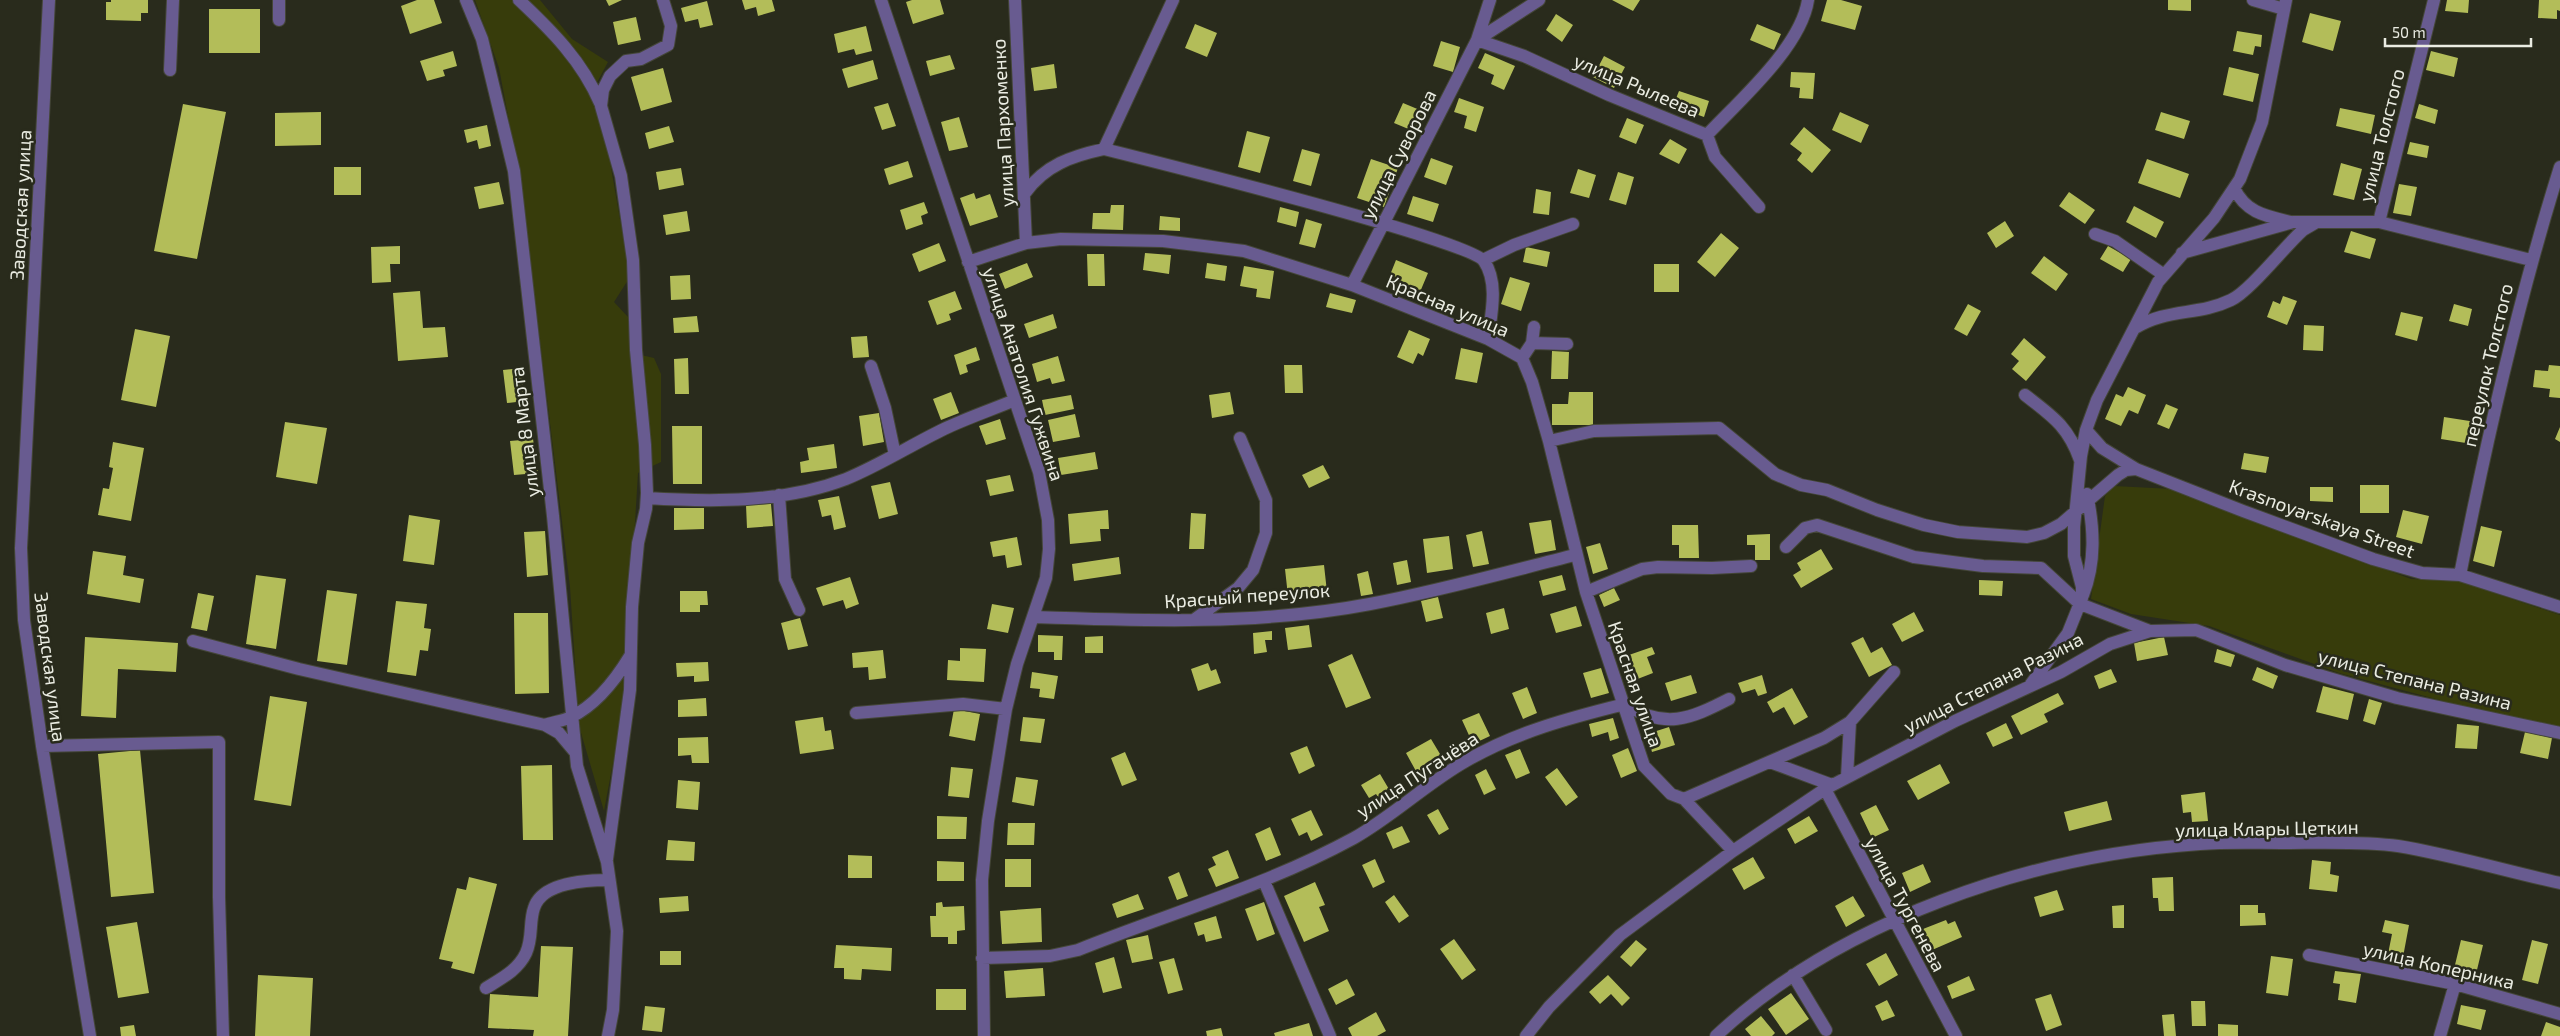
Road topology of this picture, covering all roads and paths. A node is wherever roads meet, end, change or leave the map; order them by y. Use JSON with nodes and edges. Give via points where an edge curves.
{"nodes":[{"id":1,"x":49,"y":0,"type":"edge"},
{"id":2,"x":173,"y":0,"type":"edge"},
{"id":3,"x":279,"y":0,"type":"edge"},
{"id":4,"x":519,"y":0,"type":"edge"},
{"id":5,"x":663,"y":0,"type":"edge"},
{"id":6,"x":881,"y":0,"type":"edge"},
{"id":7,"x":1015,"y":0,"type":"edge"},
{"id":8,"x":1173,"y":0,"type":"edge"},
{"id":9,"x":1490,"y":0,"type":"edge"},
{"id":10,"x":1539,"y":0,"type":"edge"},
{"id":11,"x":1808,"y":0,"type":"edge"},
{"id":12,"x":2253,"y":0,"type":"edge"},
{"id":13,"x":2434,"y":0,"type":"edge"},
{"id":14,"x":469,"y":3,"type":"edge"},
{"id":15,"x":2285,"y":4,"type":"edge"},
{"id":16,"x":279,"y":20,"type":"dead end"},
{"id":17,"x":1477,"y":40,"type":"junction"},
{"id":18,"x":170,"y":70,"type":"dead end"},
{"id":19,"x":601,"y":106,"type":"junction"},
{"id":20,"x":1706,"y":135,"type":"junction"},
{"id":21,"x":1104,"y":149,"type":"junction"},
{"id":22,"x":2560,"y":167,"type":"edge"},
{"id":23,"x":2234,"y":188,"type":"junction"},
{"id":24,"x":1025,"y":193,"type":"junction"},
{"id":25,"x":1759,"y":206,"type":"dead end"},
{"id":26,"x":2293,"y":222,"type":"junction"},
{"id":27,"x":2316,"y":222,"type":"junction"},
{"id":28,"x":2379,"y":222,"type":"junction"},
{"id":29,"x":1384,"y":224,"type":"junction"},
{"id":30,"x":1573,"y":224,"type":"dead end"},
{"id":31,"x":2095,"y":234,"type":"dead end"},
{"id":32,"x":1026,"y":244,"type":"junction"},
{"id":33,"x":2182,"y":252,"type":"junction"},
{"id":34,"x":1483,"y":260,"type":"junction"},
{"id":35,"x":2531,"y":260,"type":"junction"},
{"id":36,"x":968,"y":262,"type":"junction"},
{"id":37,"x":2164,"y":275,"type":"junction"},
{"id":38,"x":1352,"y":285,"type":"junction"},
{"id":39,"x":1534,"y":327,"type":"dead end"},
{"id":40,"x":2133,"y":329,"type":"junction"},
{"id":41,"x":1488,"y":339,"type":"junction"},
{"id":42,"x":1532,"y":343,"type":"junction"},
{"id":43,"x":1567,"y":344,"type":"dead end"},
{"id":44,"x":1522,"y":358,"type":"junction"},
{"id":45,"x":871,"y":366,"type":"dead end"},
{"id":46,"x":2025,"y":395,"type":"dead end"},
{"id":47,"x":1015,"y":400,"type":"junction"},
{"id":48,"x":2086,"y":430,"type":"junction"},
{"id":49,"x":1240,"y":438,"type":"dead end"},
{"id":50,"x":1549,"y":441,"type":"junction"},
{"id":51,"x":895,"y":455,"type":"junction"},
{"id":52,"x":2080,"y":462,"type":"junction"},
{"id":53,"x":2136,"y":469,"type":"junction"},
{"id":54,"x":779,"y":495,"type":"junction"},
{"id":55,"x":647,"y":498,"type":"junction"},
{"id":56,"x":2088,"y":499,"type":"junction"},
{"id":57,"x":2075,"y":511,"type":"junction"},
{"id":58,"x":1786,"y":547,"type":"dead end"},
{"id":59,"x":1575,"y":555,"type":"junction"},
{"id":60,"x":1751,"y":566,"type":"dead end"},
{"id":61,"x":2460,"y":575,"type":"junction"},
{"id":62,"x":1586,"y":592,"type":"junction"},
{"id":63,"x":2081,"y":601,"type":"junction"},
{"id":64,"x":2560,"y":607,"type":"edge"},
{"id":65,"x":799,"y":610,"type":"dead end"},
{"id":66,"x":1034,"y":617,"type":"junction"},
{"id":67,"x":1195,"y":619,"type":"junction"},
{"id":68,"x":2150,"y":631,"type":"junction"},
{"id":69,"x":193,"y":641,"type":"dead end"},
{"id":70,"x":631,"y":654,"type":"junction"},
{"id":71,"x":1894,"y":672,"type":"dead end"},
{"id":72,"x":2029,"y":687,"type":"junction"},
{"id":73,"x":1729,"y":699,"type":"dead end"},
{"id":74,"x":1625,"y":704,"type":"junction"},
{"id":75,"x":1006,"y":709,"type":"junction"},
{"id":76,"x":856,"y":713,"type":"dead end"},
{"id":77,"x":572,"y":717,"type":"junction"},
{"id":78,"x":1850,"y":722,"type":"junction"},
{"id":79,"x":545,"y":725,"type":"junction"},
{"id":80,"x":2560,"y":733,"type":"edge"},
{"id":81,"x":42,"y":746,"type":"junction"},
{"id":82,"x":575,"y":752,"type":"junction"},
{"id":83,"x":1770,"y":762,"type":"junction"},
{"id":84,"x":1847,"y":777,"type":"junction"},
{"id":85,"x":1828,"y":787,"type":"junction"},
{"id":86,"x":1684,"y":799,"type":"junction"},
{"id":87,"x":1733,"y":851,"type":"junction"},
{"id":88,"x":607,"y":862,"type":"junction"},
{"id":89,"x":609,"y":880,"type":"junction"},
{"id":90,"x":1264,"y":881,"type":"junction"},
{"id":91,"x":2560,"y":883,"type":"edge"},
{"id":92,"x":1893,"y":921,"type":"junction"},
{"id":93,"x":2310,"y":955,"type":"dead end"},
{"id":94,"x":982,"y":958,"type":"junction"},
{"id":95,"x":1793,"y":976,"type":"junction"},
{"id":96,"x":2455,"y":984,"type":"junction"},
{"id":97,"x":486,"y":988,"type":"dead end"},
{"id":98,"x":2560,"y":1014,"type":"edge"},
{"id":99,"x":1826,"y":1030,"type":"dead end"},
{"id":100,"x":90,"y":1036,"type":"edge"},
{"id":101,"x":223,"y":1036,"type":"edge"},
{"id":102,"x":608,"y":1036,"type":"edge"},
{"id":103,"x":984,"y":1036,"type":"edge"},
{"id":104,"x":1330,"y":1036,"type":"edge"},
{"id":105,"x":1526,"y":1036,"type":"edge"},
{"id":106,"x":1716,"y":1036,"type":"edge"},
{"id":107,"x":1956,"y":1036,"type":"edge"},
{"id":108,"x":2440,"y":1036,"type":"edge"}],
"edges":[{"from":1,"to":81,"type":"street","name":"Заводская улица","via":[[21,548],[24,620]]},
{"from":2,"to":18,"type":"street"},
{"from":3,"to":16,"type":"street"},
{"from":4,"to":19,"type":"street","via":[[585,70]]},
{"from":5,"to":19,"type":"street","name":"улица 8 Марта","via":[[671,26],[668,45],[641,59],[626,61],[610,76],[603,90]]},
{"from":6,"to":36,"type":"street","name":"улица Анатолия Гужвина"},
{"from":7,"to":24,"type":"street","name":"улица Пархоменко"},
{"from":8,"to":21,"type":"street"},
{"from":9,"to":17,"type":"street","name":"улица Суворова"},
{"from":10,"to":17,"type":"street"},
{"from":11,"to":20,"type":"street","name":"улица Рылеева","via":[[1797,31],[1783,50]]},
{"from":12,"to":15,"type":"street"},
{"from":13,"to":28,"type":"street","name":"улица Толстого"},
{"from":14,"to":77,"type":"street","name":"улица 8 Марта","via":[[482,39],[514,170]]},
{"from":15,"to":23,"type":"street","via":[[2262,122]]},
{"from":17,"to":20,"type":"street","name":"улица Рылеева","via":[[1524,56]]},
{"from":17,"to":29,"type":"street","name":"улица Суворова"},
{"from":19,"to":55,"type":"street","name":"улица 8 Марта","via":[[621,176],[633,260]]},
{"from":20,"to":25,"type":"street","via":[[1715,157]]},
{"from":21,"to":24,"type":"street","via":[[1049,168]]},
{"from":21,"to":29,"type":"street"},
{"from":22,"to":35,"type":"street","name":"переулок Толстого"},
{"from":23,"to":26,"type":"street","via":[[2241,201],[2253,210]]},
{"from":23,"to":33,"type":"street","via":[[2214,218]]},
{"from":24,"to":32,"type":"street","name":"улица Пархоменко"},
{"from":26,"to":27,"type":"street","name":"улица Толстого"},
{"from":26,"to":33,"type":"street","name":"улица Толстого"},
{"from":27,"to":28,"type":"street","name":"улица Толстого"},
{"from":27,"to":40,"type":"street","via":[[2303,230],[2232,300],[2201,310],[2160,315]]},
{"from":28,"to":35,"type":"street","name":"улица Толстого"},
{"from":29,"to":34,"type":"street","via":[[1465,250]]},
{"from":29,"to":38,"type":"street","name":"улица Суворова"},
{"from":30,"to":34,"type":"street"},
{"from":31,"to":37,"type":"street","via":[[2115,240]]},
{"from":32,"to":36,"type":"street","name":"Красная улица"},
{"from":32,"to":38,"type":"street","name":"Красная улица","via":[[1061,239],[1163,240],[1244,251]]},
{"from":33,"to":37,"type":"street"},
{"from":34,"to":41,"type":"street","via":[[1489,271],[1493,294]]},
{"from":35,"to":61,"type":"street","name":"переулок Толстого"},
{"from":36,"to":47,"type":"street","name":"улица Анатолия Гужвина"},
{"from":37,"to":40,"type":"street"},
{"from":38,"to":41,"type":"street","name":"Красная улица"},
{"from":39,"to":42,"type":"street"},
{"from":40,"to":48,"type":"street","via":[[2097,400]]},
{"from":41,"to":44,"type":"street","name":"Красная улица"},
{"from":42,"to":43,"type":"street"},
{"from":42,"to":44,"type":"street"},
{"from":44,"to":50,"type":"street","name":"Красная улица"},
{"from":45,"to":51,"type":"street","via":[[885,408]]},
{"from":46,"to":52,"type":"street","via":[[2061,423],[2074,442]]},
{"from":47,"to":51,"type":"street","via":[[946,428]]},
{"from":47,"to":66,"type":"street","name":"улица Анатолия Гужвина","via":[[1039,472],[1048,520],[1046,578]]},
{"from":48,"to":52,"type":"street"},
{"from":48,"to":53,"type":"street","name":"Krasnoyarskaya Street","via":[[2102,448]]},
{"from":49,"to":67,"type":"street","via":[[1266,500],[1266,534],[1253,570],[1238,588]]},
{"from":50,"to":57,"type":"street","via":[[1594,431],[1719,428],[1775,474],[1924,525],[1958,532],[2027,537],[2061,524]]},
{"from":50,"to":59,"type":"street","name":"Красная улица"},
{"from":51,"to":54,"type":"street","via":[[845,479]]},
{"from":52,"to":56,"type":"street"},
{"from":52,"to":57,"type":"street"},
{"from":53,"to":56,"type":"street","via":[[2126,470]]},
{"from":53,"to":61,"type":"street","name":"Krasnoyarskaya Street","via":[[2373,559],[2422,573]]},
{"from":54,"to":55,"type":"street","via":[[710,501]]},
{"from":54,"to":65,"type":"street","via":[[785,579]]},
{"from":55,"to":70,"type":"street","name":"улица 8 Марта","via":[[638,542]]},
{"from":56,"to":57,"type":"street"},
{"from":56,"to":63,"type":"street","via":[[2093,551],[2090,576]]},
{"from":57,"to":63,"type":"street","via":[[2074,556],[2082,587]]},
{"from":58,"to":63,"type":"street","via":[[1805,528],[1817,525],[1914,557],[1983,566],[2041,568]]},
{"from":59,"to":62,"type":"street","name":"Красная улица"},
{"from":59,"to":67,"type":"street","name":"Красный переулок","via":[[1369,604],[1278,616]]},
{"from":60,"to":62,"type":"street","via":[[1642,569]]},
{"from":61,"to":64,"type":"street","name":"Krasnoyarskaya Street"},
{"from":62,"to":74,"type":"street","name":"Красная улица"},
{"from":63,"to":68,"type":"street"},
{"from":63,"to":72,"type":"street","via":[[2068,633]]},
{"from":66,"to":67,"type":"street","name":"Красный переулок"},
{"from":66,"to":75,"type":"street","name":"улица Анатолия Гужвина","via":[[1017,664]]},
{"from":68,"to":72,"type":"street","name":"улица Степана Разина","via":[[2110,644]]},
{"from":68,"to":80,"type":"street","name":"улица Степана Разина","via":[[2196,630],[2285,665],[2397,698]]},
{"from":69,"to":79,"type":"street"},
{"from":70,"to":77,"type":"street","via":[[619,674],[599,696]]},
{"from":70,"to":88,"type":"street","name":"улица 8 Марта","via":[[625,742]]},
{"from":71,"to":78,"type":"street"},
{"from":72,"to":84,"type":"street","name":"улица Степана Разина"},
{"from":73,"to":74,"type":"street","via":[[1682,719],[1644,716]]},
{"from":74,"to":86,"type":"street","name":"Красная улица","via":[[1644,766],[1671,794]]},
{"from":74,"to":90,"type":"street","name":"улица Пугачёва","via":[[1556,721],[1508,738],[1464,761],[1355,837]]},
{"from":75,"to":76,"type":"street","via":[[953,704]]},
{"from":75,"to":94,"type":"street","name":"улица Анатолия Гужвина","via":[[982,880]]},
{"from":77,"to":79,"type":"street"},
{"from":77,"to":82,"type":"street","name":"улица 8 Марта"},
{"from":78,"to":83,"type":"street","via":[[1824,738]]},
{"from":78,"to":84,"type":"street"},
{"from":79,"to":82,"type":"street","via":[[559,733]]},
{"from":81,"to":100,"type":"street","name":"Заводская улица"},
{"from":81,"to":101,"type":"street","via":[[219,742]]},
{"from":82,"to":88,"type":"street","name":"улица 8 Марта"},
{"from":83,"to":85,"type":"street"},
{"from":83,"to":86,"type":"street"},
{"from":84,"to":85,"type":"street","name":"улица Степана Разина"},
{"from":85,"to":87,"type":"street","name":"улица Степана Разина"},
{"from":85,"to":92,"type":"street","name":"улица Тургенева"},
{"from":86,"to":87,"type":"street","name":"Красная улица"},
{"from":87,"to":105,"type":"street","name":"улица Степана Разина","via":[[1620,935],[1549,1007]]},
{"from":88,"to":89,"type":"street","name":"улица 8 Марта"},
{"from":89,"to":97,"type":"street","via":[[569,883],[542,897],[534,907],[526,952],[517,967]]},
{"from":89,"to":102,"type":"street","name":"улица 8 Марта","via":[[617,931],[613,1010]]},
{"from":90,"to":94,"type":"street","name":"улица Пугачёва","via":[[1078,950],[1050,956]]},
{"from":90,"to":104,"type":"street"},
{"from":91,"to":92,"type":"street","name":"улица Клары Цеткин","via":[[2397,846],[2201,844],[2137,851],[2068,864],[1988,885]]},
{"from":92,"to":95,"type":"street","name":"улица Клары Цеткин","via":[[1821,957]]},
{"from":92,"to":107,"type":"street","name":"улица Тургенева"},
{"from":93,"to":96,"type":"street","name":"улица Коперника"},
{"from":94,"to":103,"type":"street","name":"улица Анатолия Гужвина"},
{"from":95,"to":99,"type":"street"},
{"from":95,"to":106,"type":"street","name":"улица Клары Цеткин"},
{"from":96,"to":98,"type":"street","name":"улица Коперника"},
{"from":96,"to":108,"type":"street"}]}
